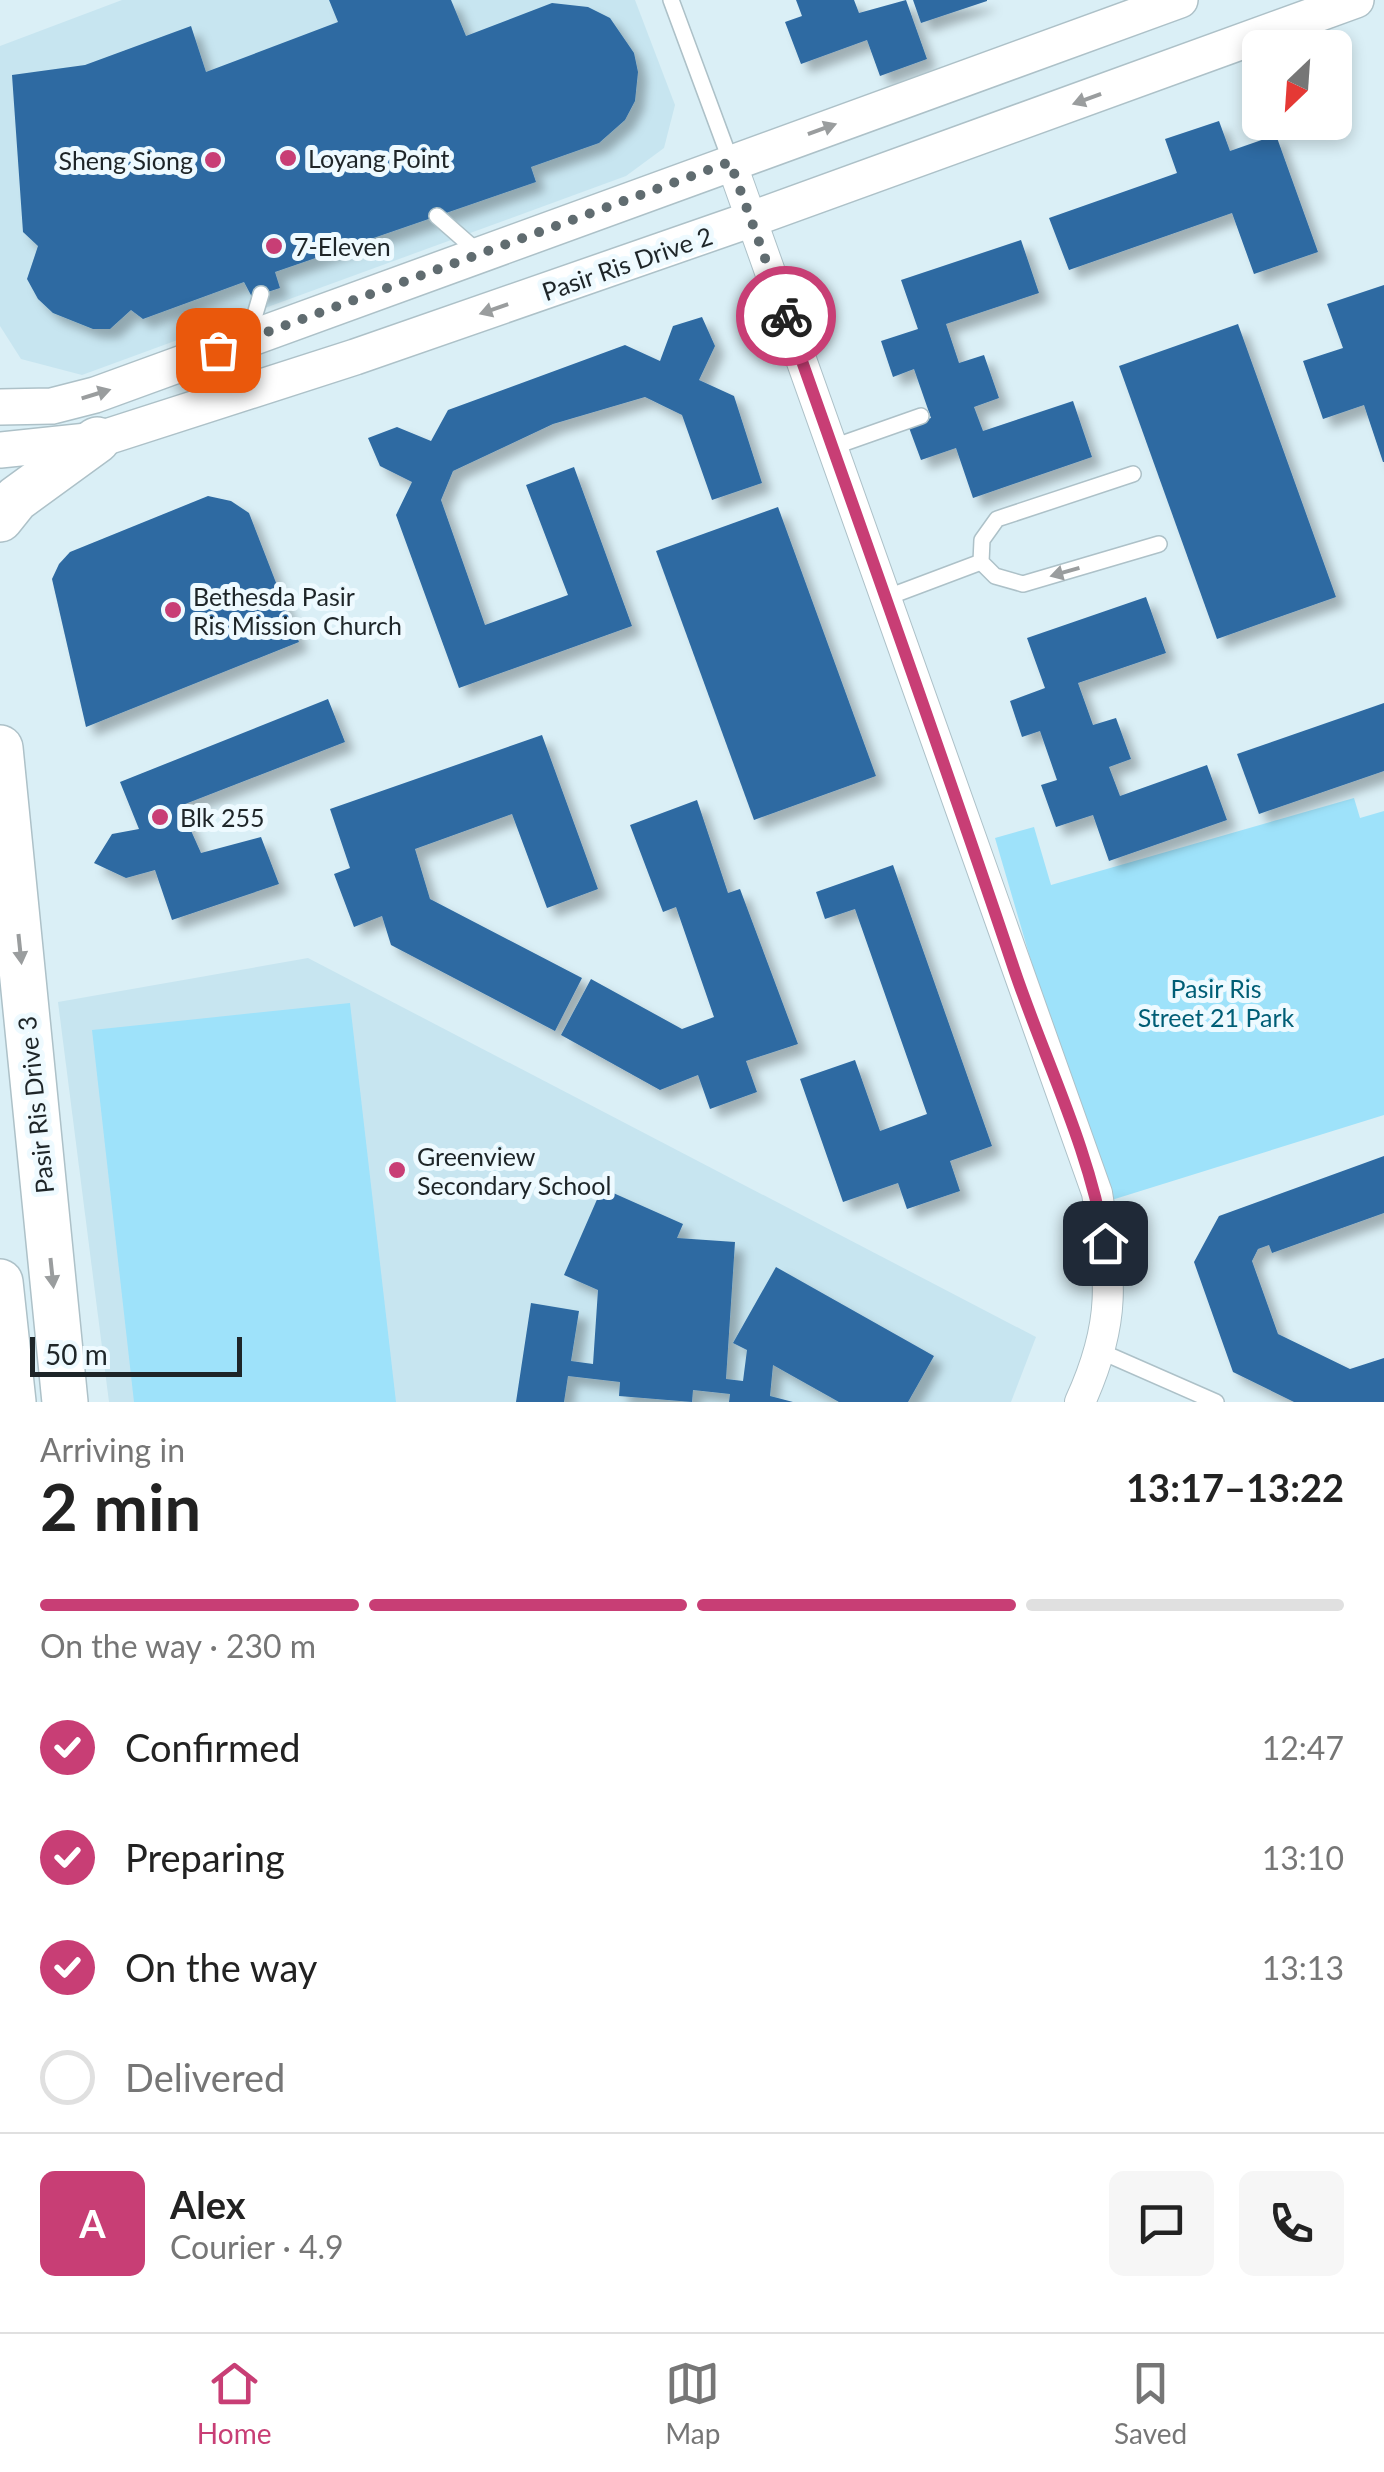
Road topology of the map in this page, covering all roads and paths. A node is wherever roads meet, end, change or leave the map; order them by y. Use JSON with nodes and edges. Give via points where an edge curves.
{"nodes":[{"id":1,"x":671,"y":0,"type":"edge"},
{"id":2,"x":1180,"y":0,"type":"edge"},
{"id":3,"x":1356,"y":0,"type":"edge"},
{"id":4,"x":730,"y":162,"type":"junction"},
{"id":5,"x":437,"y":216,"type":"dead end"},
{"id":6,"x":752,"y":220,"type":"junction"},
{"id":7,"x":480,"y":254,"type":"junction"},
{"id":8,"x":261,"y":294,"type":"dead end"},
{"id":9,"x":248,"y":339,"type":"junction"},
{"id":10,"x":0,"y":407,"type":"edge"},
{"id":11,"x":921,"y":416,"type":"dead end"},
{"id":12,"x":97,"y":440,"type":"junction"},
{"id":13,"x":833,"y":446,"type":"junction"},
{"id":14,"x":0,"y":450,"type":"edge"},
{"id":15,"x":1133,"y":474,"type":"dead end"},
{"id":16,"x":0,"y":519,"type":"edge"},
{"id":17,"x":1159,"y":544,"type":"dead end"},
{"id":18,"x":981,"y":562,"type":"junction"},
{"id":19,"x":888,"y":597,"type":"junction"},
{"id":20,"x":0,"y":748,"type":"edge"},
{"id":21,"x":0,"y":1282,"type":"edge"},
{"id":22,"x":1102,"y":1352,"type":"junction"},
{"id":23,"x":13,"y":1402,"type":"edge"},
{"id":24,"x":64,"y":1402,"type":"edge"},
{"id":25,"x":1080,"y":1402,"type":"edge"},
{"id":26,"x":1216,"y":1402,"type":"edge"}],
"edges":[{"from":1,"to":4,"type":"lane"},
{"from":4,"to":2,"type":"street","one_way":true},
{"from":3,"to":6,"type":"street","name":"Pasir Ris Drive 2","one_way":true},
{"from":4,"to":6,"type":"street"},
{"from":4,"to":7,"type":"street"},
{"from":5,"to":7,"type":"lane"},
{"from":6,"to":12,"type":"street","name":"Pasir Ris Drive 2","one_way":true},
{"from":6,"to":13,"type":"street"},
{"from":7,"to":9,"type":"street"},
{"from":8,"to":9,"type":"lane"},
{"from":10,"to":9,"type":"street","one_way":true,"via":[[95,396]]},
{"from":11,"to":13,"type":"lane"},
{"from":12,"to":14,"type":"street","name":"Pasir Ris Drive 2"},
{"from":12,"to":16,"type":"main road","via":[[16,499]]},
{"from":13,"to":19,"type":"street"},
{"from":15,"to":18,"type":"lane","via":[[997,519],[982,540]]},
{"from":17,"to":18,"type":"lane","one_way":true,"via":[[1023,584],[995,576]]},
{"from":18,"to":19,"type":"lane"},
{"from":19,"to":22,"type":"street","via":[[1097,1193],[1109,1303]]},
{"from":20,"to":24,"type":"main road","name":"Pasir Ris Drive 3","one_way":true},
{"from":21,"to":23,"type":"main road"},
{"from":22,"to":25,"type":"street"},
{"from":22,"to":26,"type":"lane"}]}
